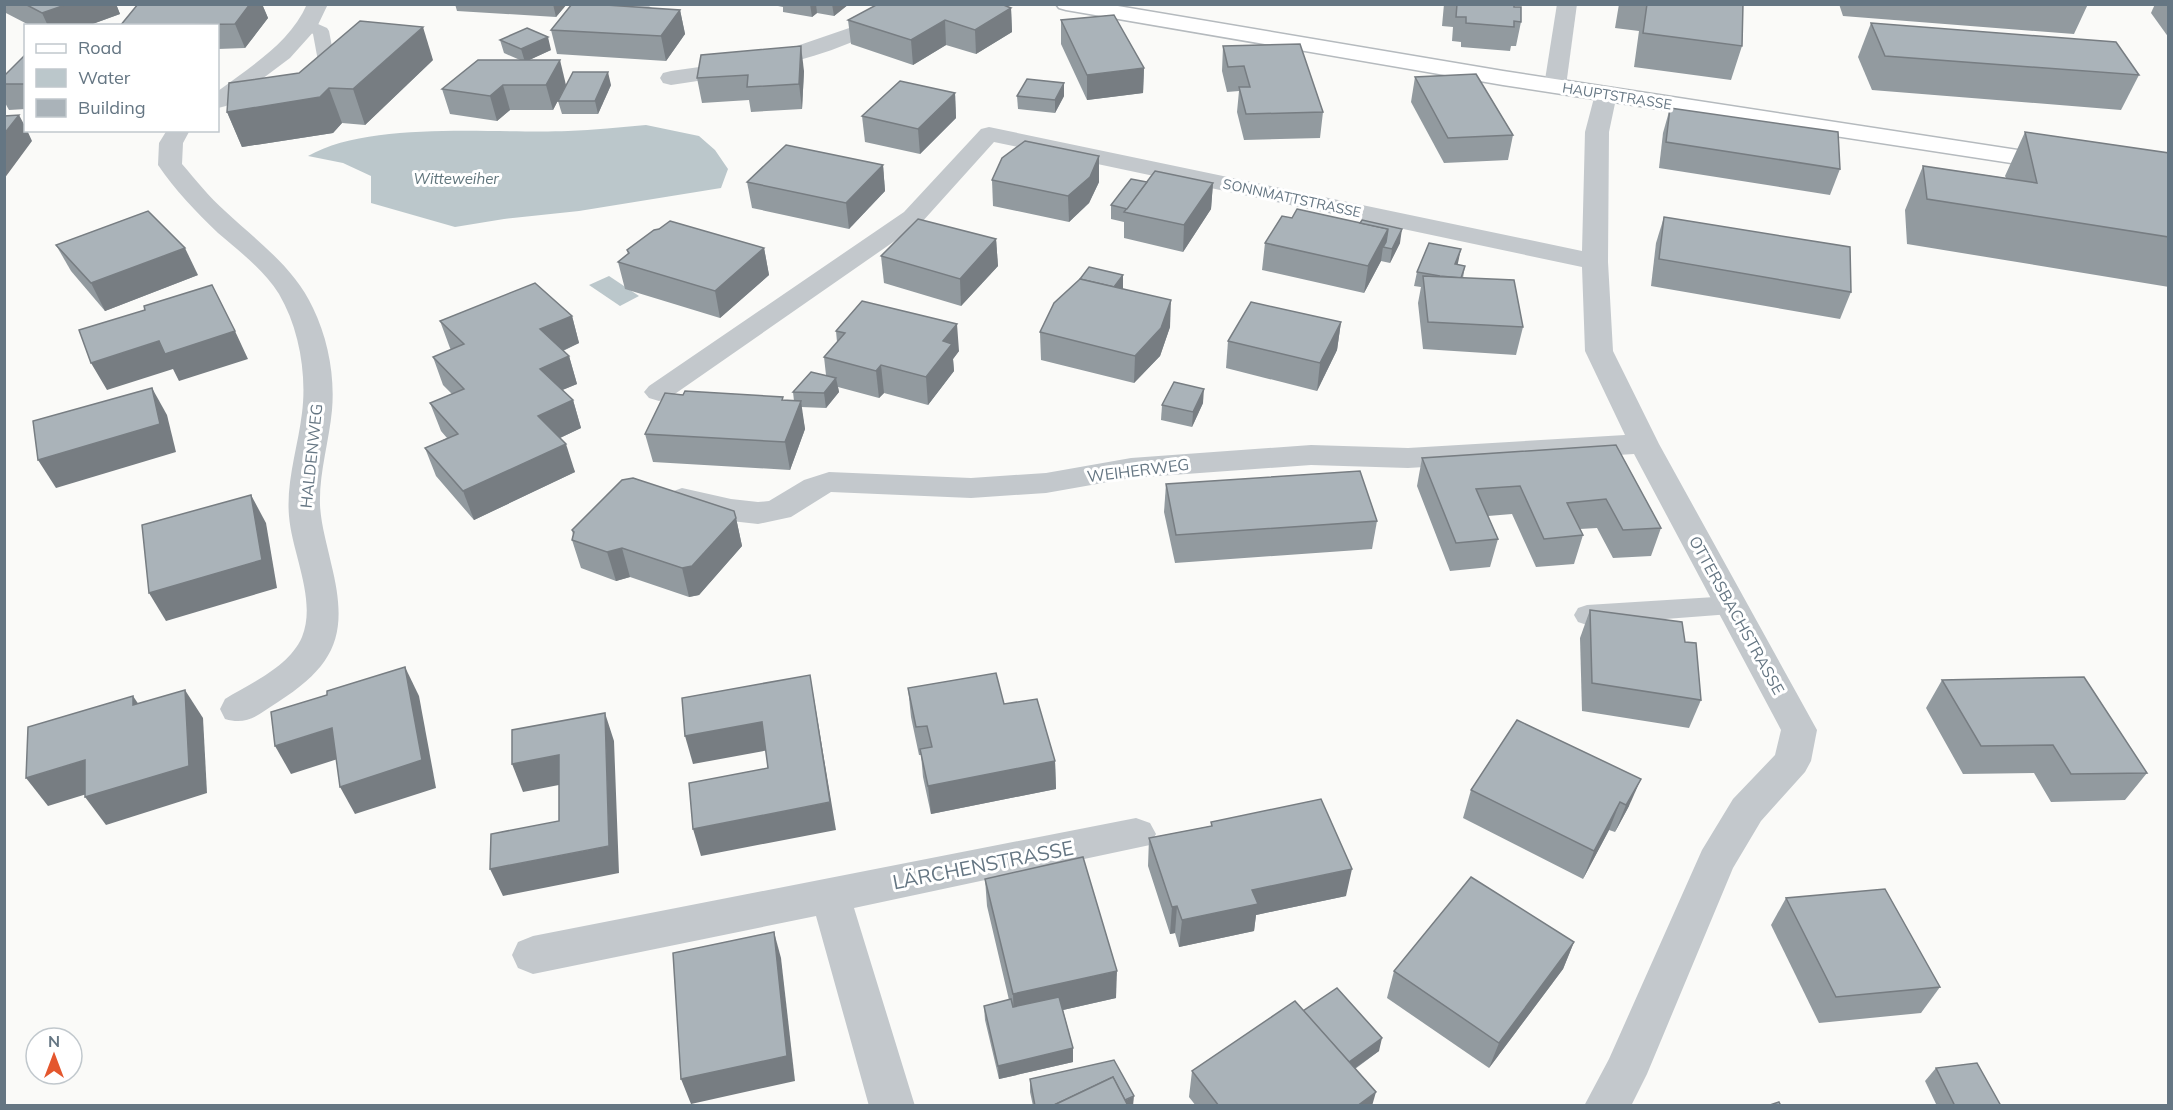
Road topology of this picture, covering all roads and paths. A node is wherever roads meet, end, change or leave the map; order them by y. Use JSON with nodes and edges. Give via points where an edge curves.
{"nodes":[{"id":1,"x":318,"y":4,"type":"edge"},
{"id":2,"x":625,"y":4,"type":"edge"},
{"id":3,"x":908,"y":4,"type":"edge"},
{"id":4,"x":1066,"y":4,"type":"edge"},
{"id":5,"x":1567,"y":4,"type":"edge"},
{"id":6,"x":647,"y":13,"type":"edge"},
{"id":7,"x":309,"y":25,"type":"junction"},
{"id":8,"x":671,"y":78,"type":"dead end"},
{"id":9,"x":304,"y":85,"type":"edge"},
{"id":10,"x":1555,"y":86,"type":"junction"},
{"id":11,"x":1606,"y":94,"type":"junction"},
{"id":12,"x":219,"y":100,"type":"edge"},
{"id":13,"x":178,"y":132,"type":"edge"},
{"id":14,"x":2075,"y":165,"type":"edge"},
{"id":15,"x":1595,"y":262,"type":"junction"},
{"id":16,"x":659,"y":392,"type":"dead end"},
{"id":17,"x":1644,"y":444,"type":"junction"},
{"id":18,"x":654,"y":493,"type":"edge"},
{"id":19,"x":1731,"y":605,"type":"junction"},
{"id":20,"x":1587,"y":615,"type":"dead end"},
{"id":21,"x":238,"y":709,"type":"dead end"},
{"id":22,"x":1136,"y":834,"type":"dead end"},
{"id":23,"x":830,"y":895,"type":"junction"},
{"id":24,"x":533,"y":955,"type":"dead end"},
{"id":25,"x":892,"y":1106,"type":"edge"},
{"id":26,"x":1606,"y":1106,"type":"edge"}],
"edges":[{"from":1,"to":7,"type":"street"},
{"from":2,"to":6,"type":"street"},
{"from":3,"to":8,"type":"street","via":[[863,31],[796,54],[750,66]]},
{"from":4,"to":10,"type":"main road","name":"HAUPTSTRASSE"},
{"from":5,"to":10,"type":"street"},
{"from":7,"to":9,"type":"lane","via":[[321,31],[327,62]]},
{"from":7,"to":12,"type":"street","via":[[282,53]]},
{"from":10,"to":11,"type":"main road","name":"HAUPTSTRASSE"},
{"from":11,"to":14,"type":"main road","name":"HAUPTSTRASSE"},
{"from":11,"to":15,"type":"street","name":"OTTERSBACHSTRASSE","via":[[1597,132]]},
{"from":13,"to":21,"type":"street","name":"HALDENWEG","via":[[171,144],[170,165],[202,203],[286,282],[300,308],[317,366],[317,409],[305,484],[305,518],[324,614],[321,632],[311,655],[297,672]]},
{"from":15,"to":16,"type":"street","name":"SONNMATTSTRASSE","via":[[989,134],[913,217]]},
{"from":15,"to":17,"type":"street","name":"OTTERSBACHSTRASSE","via":[[1599,351]]},
{"from":17,"to":18,"type":"street","name":"WEIHERWEG","via":[[1408,458],[1311,455],[1131,468],[1046,483],[971,488],[829,482],[816,485],[777,510],[763,512]]},
{"from":17,"to":19,"type":"street","name":"OTTERSBACHSTRASSE"},
{"from":19,"to":20,"type":"lane"},
{"from":19,"to":26,"type":"street","name":"OTTERSBACHSTRASSE","via":[[1799,730],[1792,761],[1747,810],[1716,862],[1625,1074]]},
{"from":22,"to":23,"type":"street","name":"LÄRCHENSTRASSE"},
{"from":23,"to":24,"type":"street","name":"LÄRCHENSTRASSE"},
{"from":23,"to":25,"type":"street"}]}
